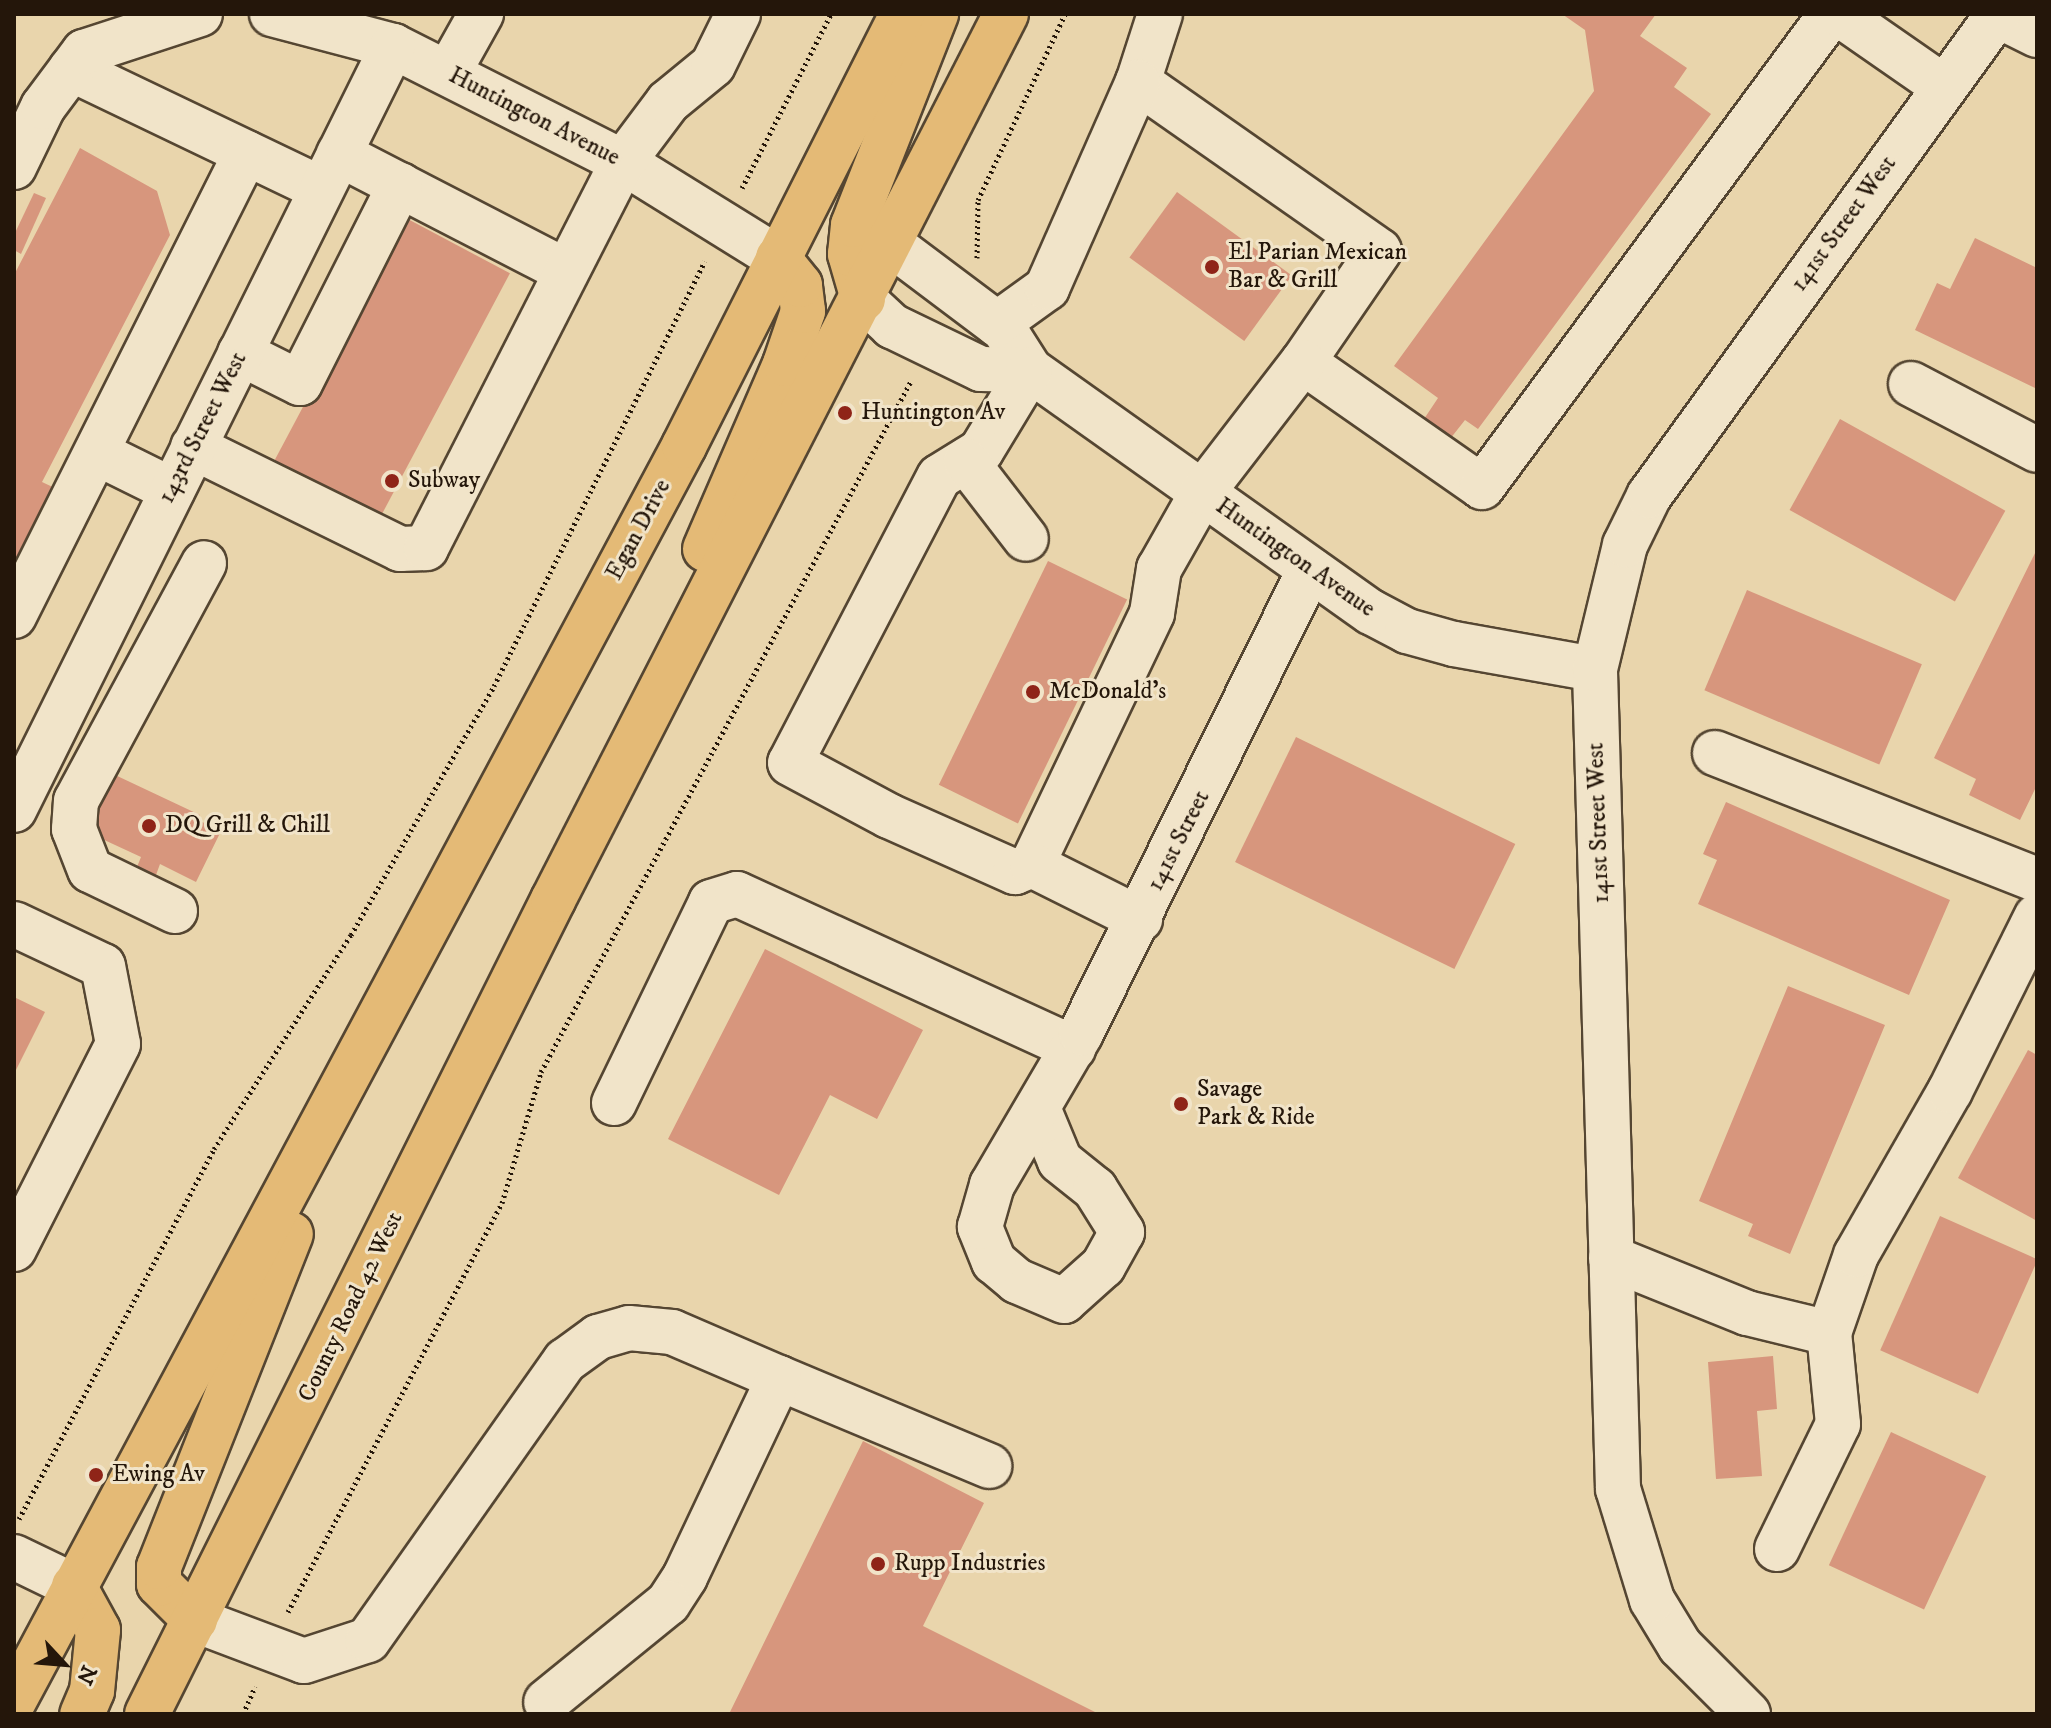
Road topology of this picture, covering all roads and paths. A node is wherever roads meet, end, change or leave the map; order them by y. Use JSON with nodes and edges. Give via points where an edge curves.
{"nodes":[{"id":1,"x":200,"y":14,"type":"edge"},
{"id":2,"x":272,"y":14,"type":"edge"},
{"id":3,"x":481,"y":14,"type":"edge"},
{"id":4,"x":738,"y":14,"type":"edge"},
{"id":5,"x":831,"y":14,"type":"edge"},
{"id":6,"x":902,"y":14,"type":"edge"},
{"id":7,"x":936,"y":14,"type":"edge"},
{"id":8,"x":1006,"y":14,"type":"edge"},
{"id":9,"x":1065,"y":14,"type":"edge"},
{"id":10,"x":1160,"y":14,"type":"edge"},
{"id":11,"x":1831,"y":14,"type":"edge"},
{"id":12,"x":1839,"y":14,"type":"edge"},
{"id":13,"x":1997,"y":15,"type":"edge"},
{"id":14,"x":2037,"y":35,"type":"edge"},
{"id":15,"x":393,"y":46,"type":"junction"},
{"id":16,"x":71,"y":69,"type":"junction"},
{"id":17,"x":448,"y":73,"type":"junction"},
{"id":18,"x":1138,"y":82,"type":"junction"},
{"id":19,"x":1944,"y":87,"type":"junction"},
{"id":20,"x":246,"y":153,"type":"junction"},
{"id":21,"x":623,"y":162,"type":"junction"},
{"id":22,"x":14,"y":167,"type":"edge"},
{"id":23,"x":330,"y":172,"type":"junction"},
{"id":24,"x":400,"y":185,"type":"junction"},
{"id":25,"x":724,"y":224,"type":"junction"},
{"id":26,"x":892,"y":245,"type":"junction"},
{"id":27,"x":778,"y":258,"type":"junction"},
{"id":28,"x":566,"y":271,"type":"junction"},
{"id":29,"x":962,"y":297,"type":"junction"},
{"id":30,"x":863,"y":299,"type":"junction"},
{"id":31,"x":997,"y":324,"type":"junction"},
{"id":32,"x":932,"y":346,"type":"junction"},
{"id":33,"x":240,"y":353,"type":"junction"},
{"id":34,"x":1303,"y":362,"type":"junction"},
{"id":35,"x":1030,"y":370,"type":"junction"},
{"id":36,"x":1911,"y":384,"type":"dead end"},
{"id":37,"x":193,"y":447,"type":"junction"},
{"id":38,"x":2037,"y":450,"type":"edge"},
{"id":39,"x":97,"y":453,"type":"junction"},
{"id":40,"x":966,"y":461,"type":"junction"},
{"id":41,"x":172,"y":490,"type":"junction"},
{"id":42,"x":1202,"y":493,"type":"junction"},
{"id":43,"x":1026,"y":539,"type":"dead end"},
{"id":44,"x":204,"y":563,"type":"dead end"},
{"id":45,"x":1310,"y":569,"type":"junction"},
{"id":46,"x":14,"y":616,"type":"edge"},
{"id":47,"x":1595,"y":669,"type":"junction"},
{"id":48,"x":1715,"y":753,"type":"dead end"},
{"id":49,"x":17,"y":795,"type":"edge"},
{"id":50,"x":1032,"y":865,"type":"junction"},
{"id":51,"x":2037,"y":880,"type":"edge"},
{"id":52,"x":553,"y":900,"type":"junction"},
{"id":53,"x":175,"y":911,"type":"dead end"},
{"id":54,"x":2037,"y":916,"type":"edge"},
{"id":55,"x":1140,"y":919,"type":"junction"},
{"id":56,"x":14,"y":924,"type":"edge"},
{"id":57,"x":368,"y":1042,"type":"junction"},
{"id":58,"x":1073,"y":1048,"type":"junction"},
{"id":59,"x":614,"y":1103,"type":"dead end"},
{"id":60,"x":1038,"y":1108,"type":"dead end"},
{"id":61,"x":14,"y":1249,"type":"edge"},
{"id":62,"x":1611,"y":1258,"type":"junction"},
{"id":63,"x":1829,"y":1333,"type":"junction"},
{"id":64,"x":779,"y":1378,"type":"junction"},
{"id":65,"x":989,"y":1466,"type":"dead end"},
{"id":66,"x":14,"y":1530,"type":"edge"},
{"id":67,"x":1777,"y":1549,"type":"dead end"},
{"id":68,"x":14,"y":1557,"type":"edge"},
{"id":69,"x":74,"y":1586,"type":"junction"},
{"id":70,"x":195,"y":1620,"type":"junction"},
{"id":71,"x":272,"y":1649,"type":"junction"},
{"id":72,"x":14,"y":1701,"type":"edge"},
{"id":73,"x":546,"y":1702,"type":"dead end"},
{"id":74,"x":82,"y":1714,"type":"edge"},
{"id":75,"x":147,"y":1714,"type":"edge"},
{"id":76,"x":243,"y":1714,"type":"edge"},
{"id":77,"x":1748,"y":1714,"type":"edge"}],
"edges":[{"from":1,"to":16,"type":"street","via":[[84,52]]},
{"from":2,"to":15,"type":"street","name":"Huntington Avenue"},
{"from":3,"to":17,"type":"street"},
{"from":4,"to":21,"type":"street","via":[[713,65],[668,102]]},
{"from":5,"to":25,"type":"path"},
{"from":6,"to":27,"type":"highway","name":"Egan Drive"},
{"from":7,"to":30,"type":"highway","via":[[853,225],[850,254]]},
{"from":8,"to":26,"type":"highway"},
{"from":9,"to":29,"type":"path","via":[[978,200],[976,274]]},
{"from":10,"to":18,"type":"street"},
{"from":11,"to":34,"type":"street","via":[[1482,487]]},
{"from":12,"to":19,"type":"street"},
{"from":13,"to":14,"type":"street"},
{"from":13,"to":19,"type":"street","name":"141st Street West"},
{"from":15,"to":17,"type":"street","name":"Huntington Avenue"},
{"from":15,"to":23,"type":"street","name":"143rd Street West"},
{"from":16,"to":20,"type":"street"},
{"from":16,"to":22,"type":"street","via":[[43,107]]},
{"from":17,"to":21,"type":"street","name":"Huntington Avenue"},
{"from":18,"to":31,"type":"street","via":[[1047,288]]},
{"from":18,"to":34,"type":"street","via":[[1379,251]]},
{"from":19,"to":47,"type":"street","name":"141st Street West","via":[[1649,496],[1625,545]]},
{"from":20,"to":23,"type":"street"},
{"from":20,"to":39,"type":"street"},
{"from":21,"to":25,"type":"street","name":"Huntington Avenue"},
{"from":21,"to":28,"type":"street"},
{"from":23,"to":24,"type":"street"},
{"from":23,"to":33,"type":"street","name":"143rd Street West"},
{"from":24,"to":28,"type":"street"},
{"from":24,"to":33,"type":"street","via":[[300,383]]},
{"from":25,"to":27,"type":"street","name":"Huntington Avenue"},
{"from":25,"to":66,"type":"path","via":[[494,686],[351,935],[214,1149]]},
{"from":26,"to":29,"type":"street","name":"Huntington Avenue"},
{"from":26,"to":30,"type":"highway"},
{"from":27,"to":52,"type":"highway","via":[[800,285],[803,311],[785,364]]},
{"from":27,"to":57,"type":"highway","name":"Egan Drive"},
{"from":28,"to":37,"type":"street","via":[[426,548],[400,549]]},
{"from":29,"to":31,"type":"street","name":"Huntington Avenue"},
{"from":30,"to":32,"type":"street","via":[[892,326]]},
{"from":30,"to":52,"type":"highway"},
{"from":31,"to":35,"type":"street","name":"Huntington Avenue"},
{"from":32,"to":35,"type":"street","via":[[981,369]]},
{"from":32,"to":71,"type":"path","via":[[541,1072],[502,1203]]},
{"from":33,"to":37,"type":"street","name":"143rd Street West"},
{"from":34,"to":42,"type":"street"},
{"from":35,"to":40,"type":"street","via":[[981,451]]},
{"from":35,"to":42,"type":"street","name":"Huntington Avenue"},
{"from":36,"to":38,"type":"street"},
{"from":37,"to":41,"type":"street","name":"143rd Street West"},
{"from":39,"to":41,"type":"street"},
{"from":39,"to":46,"type":"street"},
{"from":40,"to":43,"type":"street"},
{"from":40,"to":50,"type":"street","via":[[939,477],[790,763],[1002,868],[1015,872]]},
{"from":41,"to":49,"type":"street","name":"143rd Street West"},
{"from":42,"to":45,"type":"street","name":"Huntington Avenue"},
{"from":42,"to":50,"type":"street","via":[[1159,569],[1152,613]]},
{"from":44,"to":53,"type":"street","via":[[76,801],[74,829],[90,870]]},
{"from":45,"to":47,"type":"street","name":"Huntington Avenue","via":[[1407,631]]},
{"from":45,"to":55,"type":"street","name":"141st Street"},
{"from":47,"to":62,"type":"street","name":"141st Street West"},
{"from":48,"to":51,"type":"street"},
{"from":50,"to":55,"type":"street"},
{"from":52,"to":70,"type":"highway","name":"County Road 42 West"},
{"from":54,"to":63,"type":"street","via":[[1950,1091],[1856,1255]]},
{"from":55,"to":58,"type":"street","name":"141st Street"},
{"from":56,"to":61,"type":"street","via":[[103,966],[118,1044]]},
{"from":57,"to":69,"type":"highway"},
{"from":57,"to":70,"type":"highway","via":[[159,1567],[159,1584]]},
{"from":58,"to":59,"type":"street","via":[[737,894],[711,902]]},
{"from":58,"to":60,"type":"street","name":"141st Street"},
{"from":62,"to":63,"type":"street","via":[[1747,1313]]},
{"from":62,"to":77,"type":"street","name":"141st Street West","via":[[1618,1489],[1633,1545],[1652,1600],[1680,1646]]},
{"from":63,"to":67,"type":"street","via":[[1838,1424]]},
{"from":64,"to":65,"type":"street"},
{"from":64,"to":71,"type":"street","via":[[672,1332],[629,1328],[598,1337],[565,1361],[368,1640],[304,1661]]},
{"from":64,"to":73,"type":"street","via":[[668,1603]]},
{"from":68,"to":69,"type":"street"},
{"from":69,"to":72,"type":"highway"},
{"from":69,"to":74,"type":"highway","via":[[98,1630],[94,1680]]},
{"from":70,"to":71,"type":"street"},
{"from":70,"to":75,"type":"highway","name":"County Road 42 West"},
{"from":71,"to":76,"type":"path"}]}
